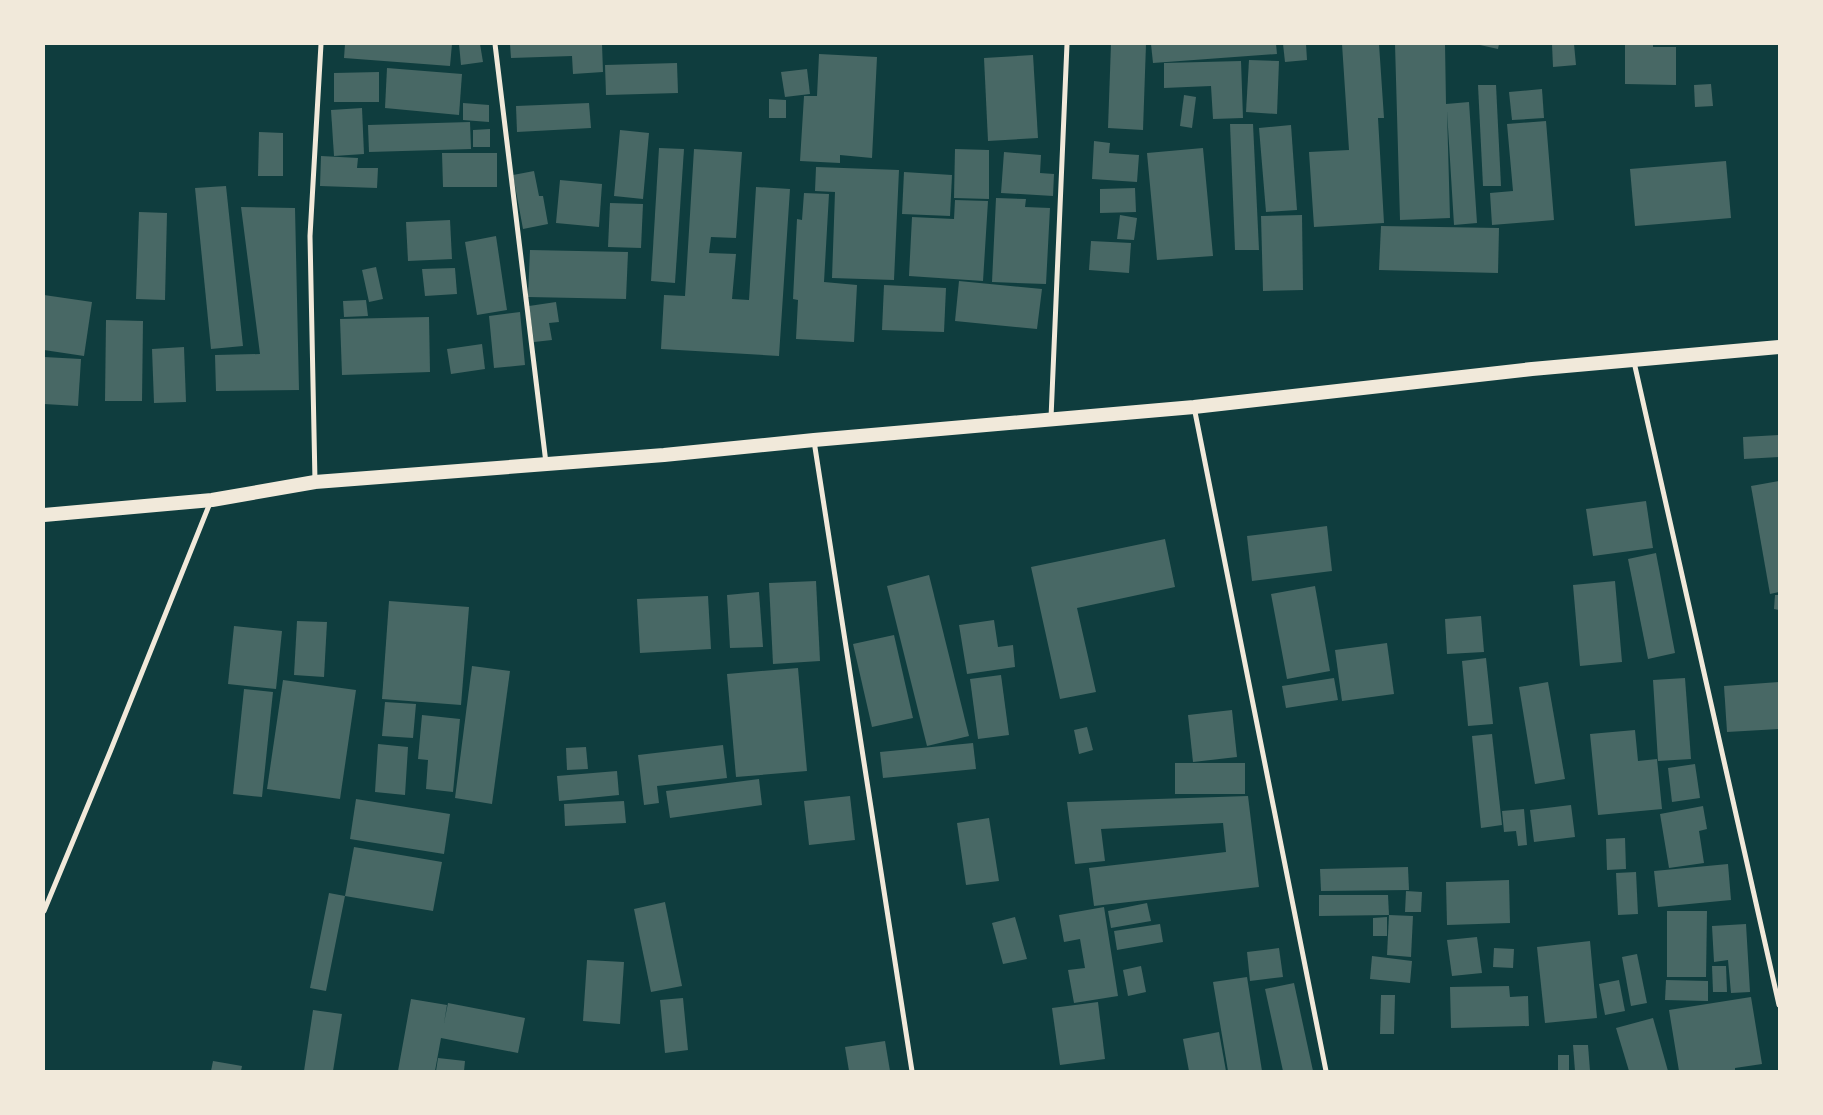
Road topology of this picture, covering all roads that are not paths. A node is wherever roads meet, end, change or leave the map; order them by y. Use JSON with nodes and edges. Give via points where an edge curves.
{"nodes":[{"id":1,"x":321,"y":44,"type":"edge"},
{"id":2,"x":496,"y":44,"type":"edge"},
{"id":3,"x":1067,"y":44,"type":"edge"},
{"id":4,"x":1779,"y":347,"type":"edge"},
{"id":5,"x":1634,"y":360,"type":"junction"},
{"id":6,"x":1194,"y":408,"type":"junction"},
{"id":7,"x":1050,"y":419,"type":"junction"},
{"id":8,"x":814,"y":440,"type":"junction"},
{"id":9,"x":546,"y":464,"type":"junction"},
{"id":10,"x":315,"y":482,"type":"junction"},
{"id":11,"x":212,"y":500,"type":"junction"},
{"id":12,"x":44,"y":515,"type":"edge"},
{"id":13,"x":44,"y":911,"type":"edge"},
{"id":14,"x":1779,"y":1005,"type":"edge"},
{"id":15,"x":912,"y":1071,"type":"edge"},
{"id":16,"x":1326,"y":1071,"type":"edge"}],
"edges":[{"from":1,"to":10,"type":"street","via":[[310,236]]},
{"from":2,"to":9,"type":"street"},
{"from":3,"to":7,"type":"street"},
{"from":4,"to":5,"type":"highway"},
{"from":5,"to":6,"type":"highway","via":[[1532,368]]},
{"from":5,"to":14,"type":"street"},
{"from":6,"to":7,"type":"highway"},
{"from":6,"to":16,"type":"street"},
{"from":7,"to":8,"type":"highway"},
{"from":8,"to":9,"type":"highway"},
{"from":8,"to":15,"type":"street"},
{"from":9,"to":10,"type":"highway"},
{"from":10,"to":11,"type":"highway"},
{"from":11,"to":12,"type":"highway"},
{"from":11,"to":13,"type":"street"}]}
